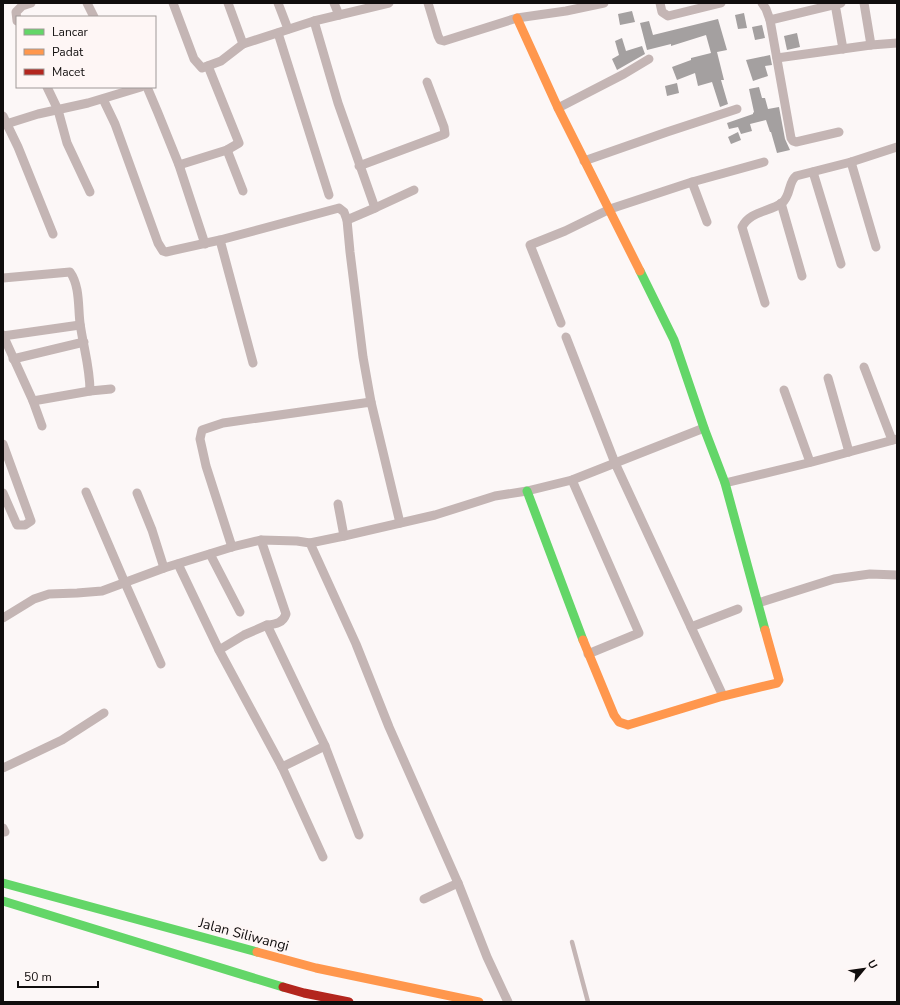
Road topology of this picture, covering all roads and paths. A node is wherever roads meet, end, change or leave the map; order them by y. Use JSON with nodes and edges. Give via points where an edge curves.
{"nodes":[{"id":1,"x":31,"y":3,"type":"edge"},
{"id":2,"x":86,"y":3,"type":"edge"},
{"id":3,"x":173,"y":3,"type":"edge"},
{"id":4,"x":228,"y":3,"type":"edge"},
{"id":5,"x":278,"y":3,"type":"edge"},
{"id":6,"x":334,"y":3,"type":"edge"},
{"id":7,"x":389,"y":3,"type":"edge"},
{"id":8,"x":428,"y":3,"type":"edge"},
{"id":9,"x":604,"y":3,"type":"edge"},
{"id":10,"x":660,"y":3,"type":"edge"},
{"id":11,"x":681,"y":3,"type":"edge"},
{"id":12,"x":721,"y":3,"type":"edge"},
{"id":13,"x":762,"y":3,"type":"edge"},
{"id":14,"x":864,"y":3,"type":"edge"},
{"id":15,"x":838,"y":4,"type":"edge"},
{"id":16,"x":683,"y":13,"type":"junction"},
{"id":17,"x":339,"y":15,"type":"junction"},
{"id":18,"x":16,"y":16,"type":"edge"},
{"id":19,"x":93,"y":16,"type":"edge"},
{"id":20,"x":517,"y":18,"type":"junction"},
{"id":21,"x":770,"y":20,"type":"junction"},
{"id":22,"x":314,"y":21,"type":"junction"},
{"id":23,"x":288,"y":29,"type":"junction"},
{"id":24,"x":278,"y":32,"type":"junction"},
{"id":25,"x":897,"y":43,"type":"edge"},
{"id":26,"x":243,"y":44,"type":"junction"},
{"id":27,"x":871,"y":45,"type":"junction"},
{"id":28,"x":843,"y":49,"type":"junction"},
{"id":29,"x":777,"y":58,"type":"junction"},
{"id":30,"x":649,"y":59,"type":"dead end"},
{"id":31,"x":208,"y":66,"type":"junction"},
{"id":32,"x":427,"y":82,"type":"dead end"},
{"id":33,"x":47,"y":88,"type":"edge"},
{"id":34,"x":146,"y":88,"type":"edge"},
{"id":35,"x":130,"y":89,"type":"edge"},
{"id":36,"x":103,"y":99,"type":"junction"},
{"id":37,"x":558,"y":108,"type":"junction"},
{"id":38,"x":58,"y":110,"type":"junction"},
{"id":39,"x":737,"y":110,"type":"dead end"},
{"id":40,"x":4,"y":122,"type":"edge"},
{"id":41,"x":839,"y":132,"type":"dead end"},
{"id":42,"x":897,"y":147,"type":"edge"},
{"id":43,"x":227,"y":150,"type":"junction"},
{"id":44,"x":584,"y":161,"type":"junction"},
{"id":45,"x":764,"y":162,"type":"dead end"},
{"id":46,"x":851,"y":162,"type":"junction"},
{"id":47,"x":179,"y":165,"type":"junction"},
{"id":48,"x":360,"y":166,"type":"junction"},
{"id":49,"x":813,"y":172,"type":"junction"},
{"id":50,"x":692,"y":182,"type":"junction"},
{"id":51,"x":414,"y":190,"type":"dead end"},
{"id":52,"x":243,"y":191,"type":"dead end"},
{"id":53,"x":90,"y":192,"type":"dead end"},
{"id":54,"x":329,"y":195,"type":"dead end"},
{"id":55,"x":781,"y":203,"type":"junction"},
{"id":56,"x":375,"y":208,"type":"junction"},
{"id":57,"x":610,"y":209,"type":"junction"},
{"id":58,"x":347,"y":220,"type":"junction"},
{"id":59,"x":707,"y":222,"type":"dead end"},
{"id":60,"x":53,"y":234,"type":"dead end"},
{"id":61,"x":220,"y":240,"type":"junction"},
{"id":62,"x":205,"y":244,"type":"junction"},
{"id":63,"x":876,"y":247,"type":"dead end"},
{"id":64,"x":841,"y":264,"type":"dead end"},
{"id":65,"x":802,"y":276,"type":"dead end"},
{"id":66,"x":3,"y":278,"type":"edge"},
{"id":67,"x":765,"y":303,"type":"dead end"},
{"id":68,"x":561,"y":323,"type":"dead end"},
{"id":69,"x":80,"y":325,"type":"junction"},
{"id":70,"x":3,"y":335,"type":"edge"},
{"id":71,"x":566,"y":337,"type":"dead end"},
{"id":72,"x":84,"y":342,"type":"junction"},
{"id":73,"x":9,"y":357,"type":"edge"},
{"id":74,"x":253,"y":363,"type":"dead end"},
{"id":75,"x":864,"y":367,"type":"dead end"},
{"id":76,"x":828,"y":378,"type":"dead end"},
{"id":77,"x":111,"y":389,"type":"dead end"},
{"id":78,"x":784,"y":390,"type":"dead end"},
{"id":79,"x":90,"y":391,"type":"junction"},
{"id":80,"x":33,"y":401,"type":"junction"},
{"id":81,"x":371,"y":402,"type":"junction"},
{"id":82,"x":42,"y":426,"type":"dead end"},
{"id":83,"x":704,"y":428,"type":"junction"},
{"id":84,"x":894,"y":440,"type":"edge"},
{"id":85,"x":3,"y":444,"type":"edge"},
{"id":86,"x":849,"y":452,"type":"junction"},
{"id":87,"x":810,"y":462,"type":"junction"},
{"id":88,"x":615,"y":463,"type":"junction"},
{"id":89,"x":572,"y":480,"type":"junction"},
{"id":90,"x":725,"y":483,"type":"junction"},
{"id":91,"x":86,"y":492,"type":"dead end"},
{"id":92,"x":137,"y":492,"type":"dead end"},
{"id":93,"x":527,"y":492,"type":"junction"},
{"id":94,"x":3,"y":493,"type":"edge"},
{"id":95,"x":338,"y":504,"type":"dead end"},
{"id":96,"x":400,"y":523,"type":"junction"},
{"id":97,"x":344,"y":536,"type":"junction"},
{"id":98,"x":261,"y":540,"type":"junction"},
{"id":99,"x":310,"y":543,"type":"junction"},
{"id":100,"x":232,"y":547,"type":"junction"},
{"id":101,"x":210,"y":554,"type":"junction"},
{"id":102,"x":178,"y":564,"type":"junction"},
{"id":103,"x":164,"y":568,"type":"junction"},
{"id":104,"x":897,"y":575,"type":"edge"},
{"id":105,"x":124,"y":583,"type":"junction"},
{"id":106,"x":758,"y":603,"type":"junction"},
{"id":107,"x":738,"y":609,"type":"dead end"},
{"id":108,"x":240,"y":612,"type":"dead end"},
{"id":109,"x":3,"y":618,"type":"edge"},
{"id":110,"x":267,"y":625,"type":"junction"},
{"id":111,"x":691,"y":628,"type":"junction"},
{"id":112,"x":219,"y":650,"type":"junction"},
{"id":113,"x":588,"y":654,"type":"junction"},
{"id":114,"x":161,"y":664,"type":"dead end"},
{"id":115,"x":723,"y":696,"type":"junction"},
{"id":116,"x":104,"y":713,"type":"dead end"},
{"id":117,"x":325,"y":746,"type":"junction"},
{"id":118,"x":282,"y":767,"type":"junction"},
{"id":119,"x":3,"y":768,"type":"edge"},
{"id":120,"x":359,"y":835,"type":"dead end"},
{"id":121,"x":323,"y":858,"type":"dead end"},
{"id":122,"x":3,"y":883,"type":"edge"},
{"id":123,"x":458,"y":883,"type":"junction"},
{"id":124,"x":424,"y":898,"type":"dead end"},
{"id":125,"x":3,"y":901,"type":"edge"},
{"id":126,"x":572,"y":942,"type":"dead end"},
{"id":127,"x":349,"y":1002,"type":"edge"},
{"id":128,"x":479,"y":1002,"type":"edge"},
{"id":129,"x":508,"y":1002,"type":"edge"},
{"id":130,"x":588,"y":1002,"type":"edge"}],
"edges":[{"from":1,"to":18,"type":"street","via":[[22,6],[16,12]]},
{"from":2,"to":19,"type":"street"},
{"from":3,"to":31,"type":"street","via":[[194,59],[202,68]]},
{"from":4,"to":26,"type":"street"},
{"from":5,"to":23,"type":"street"},
{"from":6,"to":17,"type":"street"},
{"from":7,"to":17,"type":"street"},
{"from":8,"to":20,"type":"street","via":[[438,36],[444,41]]},
{"from":9,"to":20,"type":"street"},
{"from":10,"to":16,"type":"street","via":[[662,12],[668,16]]},
{"from":11,"to":16,"type":"street"},
{"from":12,"to":16,"type":"street"},
{"from":13,"to":21,"type":"street"},
{"from":14,"to":27,"type":"street"},
{"from":15,"to":21,"type":"street"},
{"from":15,"to":28,"type":"street"},
{"from":17,"to":22,"type":"street"},
{"from":20,"to":37,"type":"street"},
{"from":21,"to":29,"type":"street"},
{"from":22,"to":23,"type":"street"},
{"from":22,"to":48,"type":"street"},
{"from":23,"to":24,"type":"street"},
{"from":24,"to":26,"type":"street"},
{"from":24,"to":54,"type":"street"},
{"from":25,"to":27,"type":"street"},
{"from":26,"to":31,"type":"street","via":[[221,61]]},
{"from":27,"to":28,"type":"street"},
{"from":28,"to":29,"type":"street"},
{"from":29,"to":41,"type":"street","via":[[793,141]]},
{"from":30,"to":37,"type":"street"},
{"from":31,"to":43,"type":"street","via":[[239,143]]},
{"from":32,"to":48,"type":"street","via":[[445,134]]},
{"from":33,"to":38,"type":"street"},
{"from":34,"to":47,"type":"street"},
{"from":35,"to":36,"type":"street"},
{"from":36,"to":38,"type":"street"},
{"from":36,"to":62,"type":"street","via":[[115,124],[161,248],[166,252]]},
{"from":37,"to":44,"type":"street"},
{"from":38,"to":40,"type":"street"},
{"from":38,"to":53,"type":"street","via":[[67,143]]},
{"from":39,"to":44,"type":"street"},
{"from":40,"to":60,"type":"street"},
{"from":42,"to":46,"type":"street"},
{"from":43,"to":47,"type":"street"},
{"from":43,"to":52,"type":"street"},
{"from":44,"to":57,"type":"street"},
{"from":45,"to":50,"type":"street"},
{"from":46,"to":49,"type":"street"},
{"from":46,"to":63,"type":"street"},
{"from":47,"to":62,"type":"street"},
{"from":48,"to":56,"type":"street"},
{"from":49,"to":55,"type":"street","via":[[792,179],[790,192]]},
{"from":49,"to":64,"type":"street"},
{"from":50,"to":57,"type":"street"},
{"from":50,"to":59,"type":"street"},
{"from":51,"to":56,"type":"street"},
{"from":55,"to":65,"type":"street"},
{"from":55,"to":67,"type":"street","via":[[748,218],[742,227]]},
{"from":56,"to":58,"type":"street"},
{"from":57,"to":68,"type":"street","via":[[530,245]]},
{"from":57,"to":83,"type":"street","via":[[674,340]]},
{"from":58,"to":61,"type":"street","via":[[339,208]]},
{"from":58,"to":81,"type":"street","via":[[363,357]]},
{"from":61,"to":62,"type":"street"},
{"from":61,"to":74,"type":"street"},
{"from":66,"to":69,"type":"street","via":[[70,272],[76,283]]},
{"from":69,"to":70,"type":"street"},
{"from":69,"to":72,"type":"street"},
{"from":70,"to":73,"type":"street"},
{"from":71,"to":88,"type":"street"},
{"from":72,"to":73,"type":"street"},
{"from":72,"to":79,"type":"street"},
{"from":73,"to":80,"type":"street"},
{"from":75,"to":84,"type":"street"},
{"from":76,"to":86,"type":"street"},
{"from":77,"to":79,"type":"street"},
{"from":78,"to":87,"type":"street"},
{"from":79,"to":80,"type":"street"},
{"from":80,"to":82,"type":"street"},
{"from":81,"to":96,"type":"street"},
{"from":81,"to":100,"type":"street","via":[[222,423],[202,430],[200,439],[206,466]]},
{"from":83,"to":88,"type":"street"},
{"from":83,"to":90,"type":"street"},
{"from":84,"to":86,"type":"street"},
{"from":85,"to":94,"type":"street","via":[[31,521],[25,525],[17,524]]},
{"from":86,"to":87,"type":"street"},
{"from":87,"to":90,"type":"street"},
{"from":88,"to":89,"type":"street"},
{"from":88,"to":111,"type":"street"},
{"from":89,"to":93,"type":"street"},
{"from":89,"to":113,"type":"street","via":[[639,633]]},
{"from":90,"to":106,"type":"street"},
{"from":91,"to":105,"type":"street"},
{"from":92,"to":103,"type":"street"},
{"from":93,"to":96,"type":"street","via":[[495,496]]},
{"from":93,"to":113,"type":"street"},
{"from":95,"to":97,"type":"street"},
{"from":96,"to":97,"type":"street"},
{"from":97,"to":99,"type":"street"},
{"from":98,"to":99,"type":"street"},
{"from":98,"to":100,"type":"street"},
{"from":98,"to":110,"type":"street","via":[[286,614],[279,623]]},
{"from":99,"to":123,"type":"street"},
{"from":100,"to":101,"type":"street"},
{"from":101,"to":102,"type":"street"},
{"from":101,"to":108,"type":"street"},
{"from":102,"to":103,"type":"street"},
{"from":102,"to":112,"type":"street"},
{"from":103,"to":105,"type":"street"},
{"from":104,"to":106,"type":"street","via":[[870,574],[834,579]]},
{"from":105,"to":109,"type":"street","via":[[102,591],[49,594],[34,599]]},
{"from":105,"to":114,"type":"street"},
{"from":106,"to":115,"type":"street","via":[[779,680],[777,683]]},
{"from":107,"to":111,"type":"street"},
{"from":110,"to":112,"type":"street"},
{"from":110,"to":117,"type":"street"},
{"from":111,"to":115,"type":"street"},
{"from":112,"to":118,"type":"street"},
{"from":113,"to":115,"type":"street","via":[[614,715],[619,722],[628,725]]},
{"from":116,"to":119,"type":"street","via":[[62,740]]},
{"from":117,"to":118,"type":"street"},
{"from":117,"to":120,"type":"street"},
{"from":118,"to":121,"type":"street"},
{"from":122,"to":128,"type":"street","name":"Jalan Siliwangi","via":[[316,968]]},
{"from":123,"to":124,"type":"street"},
{"from":123,"to":129,"type":"street","via":[[487,958]]},
{"from":125,"to":127,"type":"street","via":[[304,993]]},
{"from":126,"to":130,"type":"lane"}]}
